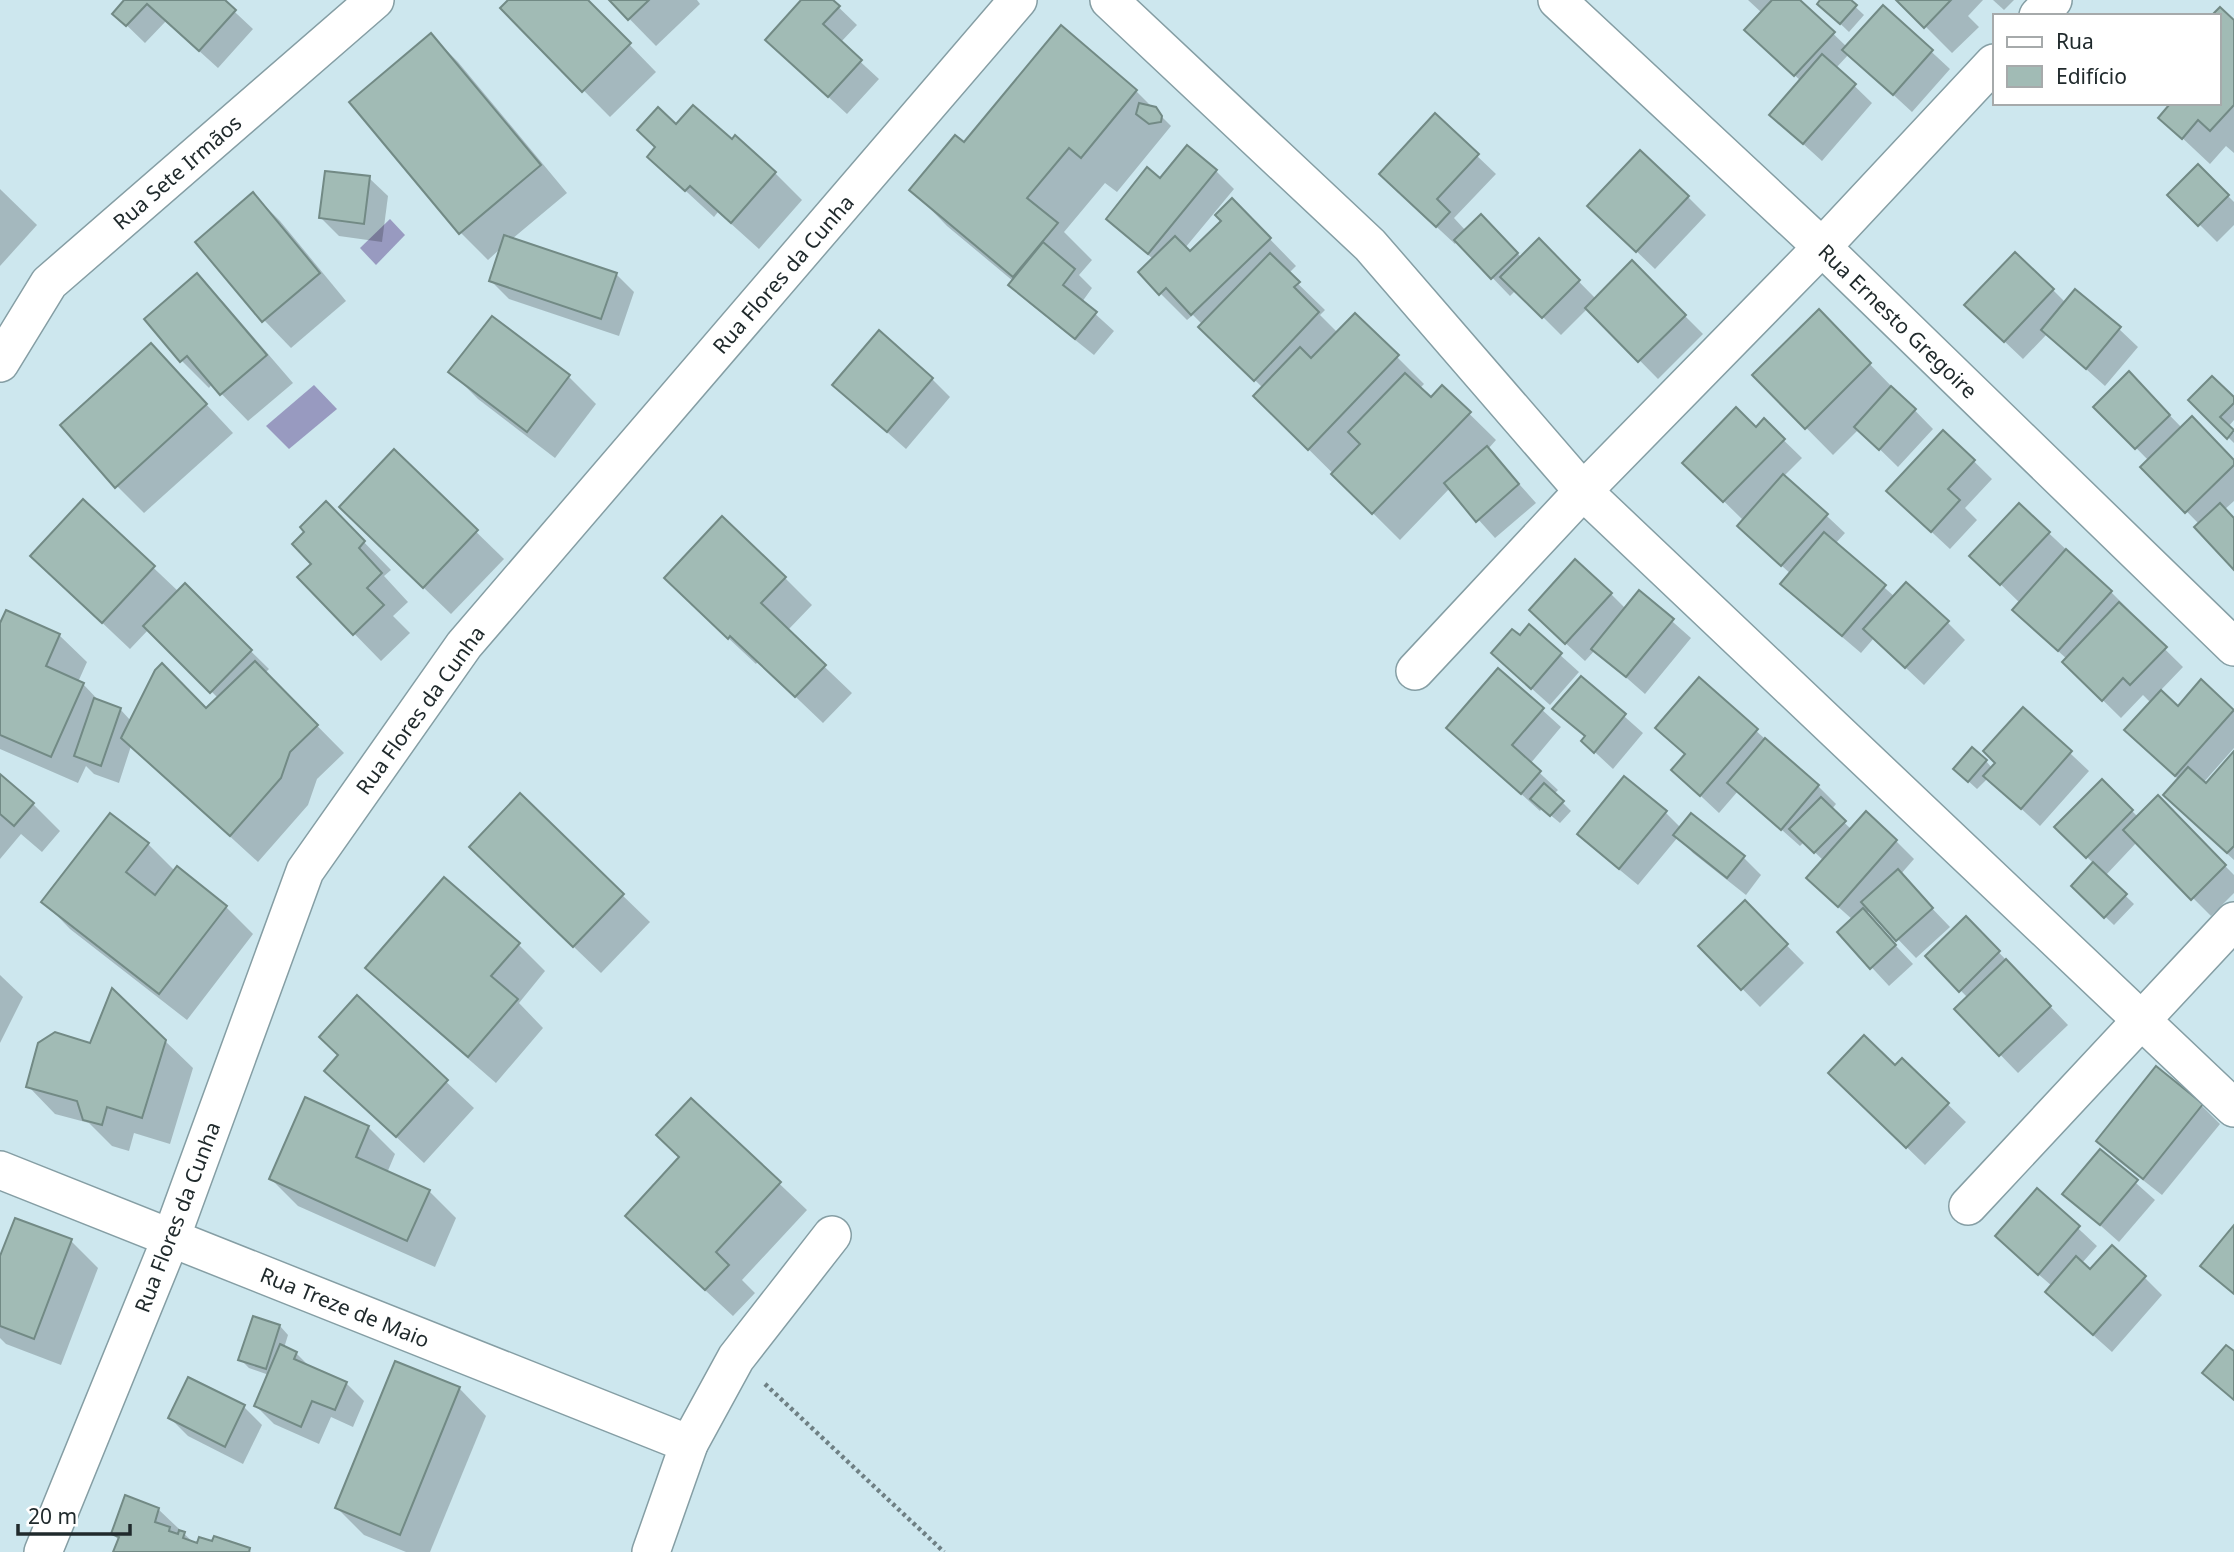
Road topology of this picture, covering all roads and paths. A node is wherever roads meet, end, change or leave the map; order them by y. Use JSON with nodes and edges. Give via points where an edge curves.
{"nodes":[{"id":1,"x":376,"y":0,"type":"edge"},
{"id":2,"x":1018,"y":0,"type":"edge"},
{"id":3,"x":1109,"y":0,"type":"edge"},
{"id":4,"x":1557,"y":0,"type":"edge"},
{"id":5,"x":2053,"y":0,"type":"edge"},
{"id":6,"x":2040,"y":14,"type":"edge"},
{"id":7,"x":1993,"y":64,"type":"edge"},
{"id":8,"x":1822,"y":247,"type":"junction"},
{"id":9,"x":0,"y":363,"type":"edge"},
{"id":10,"x":1583,"y":491,"type":"junction"},
{"id":11,"x":2234,"y":647,"type":"edge"},
{"id":12,"x":1415,"y":671,"type":"dead end"},
{"id":13,"x":2234,"y":921,"type":"edge"},
{"id":14,"x":2141,"y":1020,"type":"junction"},
{"id":15,"x":2234,"y":1108,"type":"edge"},
{"id":16,"x":0,"y":1170,"type":"edge"},
{"id":17,"x":1968,"y":1206,"type":"dead end"},
{"id":18,"x":832,"y":1235,"type":"dead end"},
{"id":19,"x":170,"y":1238,"type":"junction"},
{"id":20,"x":736,"y":1357,"type":"junction"},
{"id":21,"x":689,"y":1444,"type":"junction"},
{"id":22,"x":43,"y":1552,"type":"edge"},
{"id":23,"x":651,"y":1552,"type":"edge"},
{"id":24,"x":944,"y":1552,"type":"edge"}],
"edges":[{"from":1,"to":9,"type":"street","name":"Rua Sete Irmãos","via":[[49,283]]},
{"from":2,"to":19,"type":"street","name":"Rua Flores da Cunha","via":[[464,645],[305,871]]},
{"from":3,"to":10,"type":"street","via":[[1370,245]]},
{"from":4,"to":8,"type":"street","name":"Rua Ernesto Gregoire"},
{"from":5,"to":6,"type":"street"},
{"from":7,"to":8,"type":"street"},
{"from":8,"to":10,"type":"street"},
{"from":8,"to":11,"type":"street","name":"Rua Ernesto Gregoire"},
{"from":10,"to":12,"type":"street"},
{"from":10,"to":14,"type":"street"},
{"from":13,"to":14,"type":"street"},
{"from":14,"to":15,"type":"street"},
{"from":14,"to":17,"type":"street"},
{"from":16,"to":19,"type":"street","name":"Rua Treze de Maio"},
{"from":18,"to":20,"type":"street"},
{"from":19,"to":21,"type":"street","name":"Rua Treze de Maio"},
{"from":19,"to":22,"type":"street","name":"Rua Flores da Cunha"},
{"from":20,"to":21,"type":"street"},
{"from":20,"to":24,"type":"path"},
{"from":21,"to":23,"type":"street"}]}
